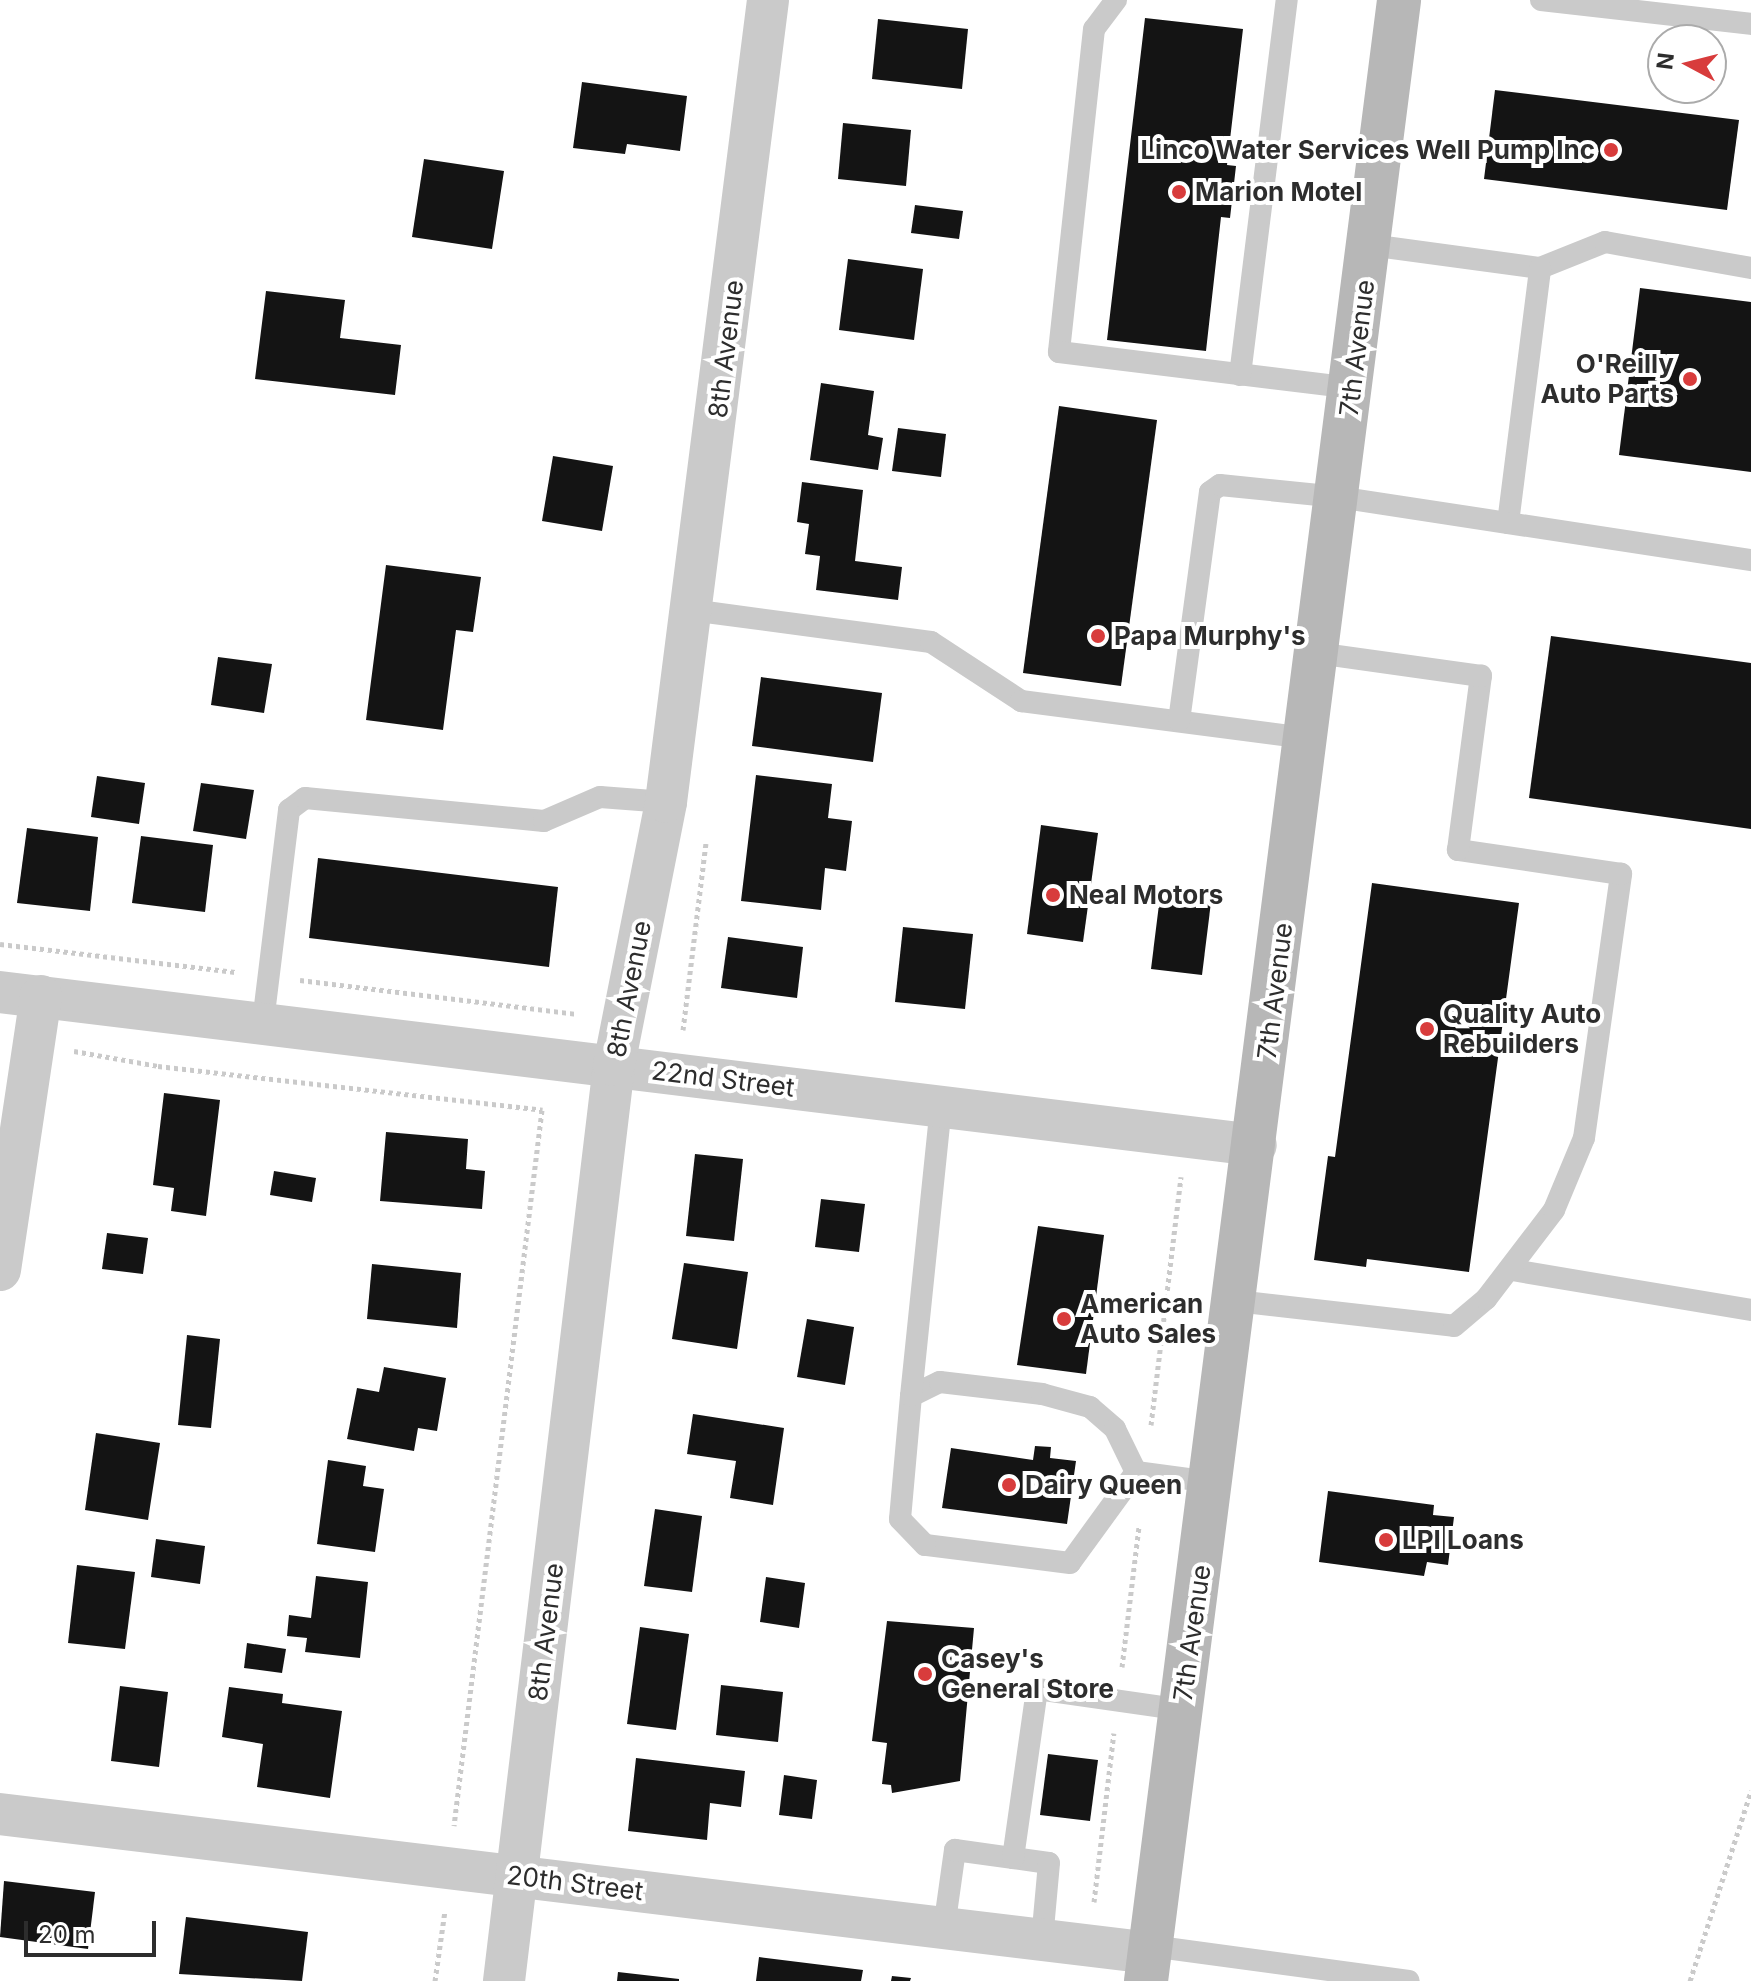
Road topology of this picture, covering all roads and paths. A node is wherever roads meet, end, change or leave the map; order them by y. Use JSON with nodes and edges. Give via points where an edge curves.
{"nodes":[{"id":1,"x":768,"y":0,"type":"edge"},
{"id":2,"x":1116,"y":0,"type":"edge"},
{"id":3,"x":1287,"y":0,"type":"edge"},
{"id":4,"x":1399,"y":0,"type":"edge"},
{"id":5,"x":1541,"y":0,"type":"edge"},
{"id":6,"x":1751,"y":24,"type":"edge"},
{"id":7,"x":1370,"y":245,"type":"junction"},
{"id":8,"x":1540,"y":268,"type":"junction"},
{"id":9,"x":1751,"y":268,"type":"edge"},
{"id":10,"x":1240,"y":375,"type":"junction"},
{"id":11,"x":1352,"y":388,"type":"junction"},
{"id":12,"x":1338,"y":497,"type":"junction"},
{"id":13,"x":1508,"y":523,"type":"junction"},
{"id":14,"x":1751,"y":560,"type":"edge"},
{"id":15,"x":691,"y":610,"type":"junction"},
{"id":16,"x":1318,"y":653,"type":"junction"},
{"id":17,"x":1179,"y":721,"type":"junction"},
{"id":18,"x":1307,"y":738,"type":"junction"},
{"id":19,"x":666,"y":802,"type":"junction"},
{"id":20,"x":707,"y":836,"type":"dead end"},
{"id":21,"x":0,"y":944,"type":"edge"},
{"id":22,"x":268,"y":976,"type":"junction"},
{"id":23,"x":0,"y":992,"type":"edge"},
{"id":24,"x":41,"y":996,"type":"junction"},
{"id":25,"x":591,"y":1016,"type":"dead end"},
{"id":26,"x":263,"y":1022,"type":"junction"},
{"id":27,"x":689,"y":1035,"type":"dead end"},
{"id":28,"x":71,"y":1050,"type":"dead end"},
{"id":29,"x":614,"y":1065,"type":"junction"},
{"id":30,"x":941,"y":1106,"type":"junction"},
{"id":31,"x":1256,"y":1145,"type":"junction"},
{"id":32,"x":1181,"y":1176,"type":"dead end"},
{"id":33,"x":0,"y":1270,"type":"edge"},
{"id":34,"x":1512,"y":1270,"type":"junction"},
{"id":35,"x":1236,"y":1301,"type":"junction"},
{"id":36,"x":1751,"y":1310,"type":"edge"},
{"id":37,"x":911,"y":1396,"type":"junction"},
{"id":38,"x":1141,"y":1472,"type":"junction"},
{"id":39,"x":1212,"y":1482,"type":"junction"},
{"id":40,"x":1118,"y":1701,"type":"junction"},
{"id":41,"x":1182,"y":1710,"type":"junction"},
{"id":42,"x":1751,"y":1791,"type":"edge"},
{"id":43,"x":0,"y":1814,"type":"edge"},
{"id":44,"x":452,"y":1843,"type":"dead end"},
{"id":45,"x":1013,"y":1858,"type":"junction"},
{"id":46,"x":517,"y":1876,"type":"junction"},
{"id":47,"x":445,"y":1907,"type":"dead end"},
{"id":48,"x":944,"y":1928,"type":"junction"},
{"id":49,"x":1042,"y":1940,"type":"junction"},
{"id":50,"x":1088,"y":1946,"type":"junction"},
{"id":51,"x":1149,"y":1960,"type":"edge"},
{"id":52,"x":435,"y":1981,"type":"edge"},
{"id":53,"x":504,"y":1981,"type":"edge"},
{"id":54,"x":1409,"y":1981,"type":"edge"},
{"id":55,"x":1690,"y":1981,"type":"edge"}],
"edges":[{"from":1,"to":15,"type":"street","name":"8th Avenue"},
{"from":2,"to":10,"type":"lane","via":[[1094,29],[1059,352]]},
{"from":3,"to":10,"type":"lane"},
{"from":4,"to":7,"type":"main road","name":"7th Avenue"},
{"from":5,"to":6,"type":"lane"},
{"from":7,"to":8,"type":"lane"},
{"from":7,"to":11,"type":"main road","name":"7th Avenue"},
{"from":8,"to":9,"type":"lane","via":[[1605,242]]},
{"from":8,"to":13,"type":"lane"},
{"from":10,"to":11,"type":"lane"},
{"from":11,"to":12,"type":"main road","name":"7th Avenue"},
{"from":12,"to":13,"type":"lane"},
{"from":12,"to":16,"type":"main road","name":"7th Avenue"},
{"from":12,"to":17,"type":"lane","via":[[1220,485],[1210,492]]},
{"from":13,"to":14,"type":"lane"},
{"from":15,"to":17,"type":"lane","via":[[931,642],[1021,701]]},
{"from":15,"to":19,"type":"street","name":"8th Avenue"},
{"from":16,"to":18,"type":"main road","name":"7th Avenue"},
{"from":16,"to":34,"type":"lane","via":[[1481,676],[1458,850],[1621,874],[1584,1138],[1554,1210]]},
{"from":17,"to":18,"type":"lane"},
{"from":18,"to":31,"type":"main road","name":"7th Avenue"},
{"from":19,"to":22,"type":"lane","via":[[600,797],[544,821],[305,798],[289,810]]},
{"from":19,"to":29,"type":"street","name":"8th Avenue"},
{"from":20,"to":27,"type":"path","via":[[680,1028]]},
{"from":21,"to":22,"type":"path"},
{"from":22,"to":25,"type":"path"},
{"from":22,"to":26,"type":"lane"},
{"from":23,"to":24,"type":"street","name":"22nd Street"},
{"from":24,"to":26,"type":"street","name":"22nd Street"},
{"from":24,"to":33,"type":"street"},
{"from":26,"to":29,"type":"street","name":"22nd Street"},
{"from":28,"to":44,"type":"path","via":[[158,1066],[542,1110]]},
{"from":29,"to":30,"type":"street","name":"22nd Street"},
{"from":29,"to":46,"type":"street","name":"8th Avenue"},
{"from":30,"to":31,"type":"street","name":"22nd Street"},
{"from":30,"to":37,"type":"lane"},
{"from":31,"to":35,"type":"main road","name":"7th Avenue"},
{"from":32,"to":38,"type":"path"},
{"from":34,"to":35,"type":"lane","via":[[1454,1326]]},
{"from":34,"to":36,"type":"lane"},
{"from":35,"to":39,"type":"main road","name":"7th Avenue"},
{"from":37,"to":38,"type":"lane","via":[[940,1382],[1042,1394],[1090,1407],[1115,1429]]},
{"from":37,"to":38,"type":"lane","via":[[900,1519],[925,1545],[1070,1563]]},
{"from":38,"to":39,"type":"lane"},
{"from":38,"to":40,"type":"path"},
{"from":39,"to":41,"type":"main road","name":"7th Avenue"},
{"from":40,"to":41,"type":"lane"},
{"from":40,"to":45,"type":"lane","via":[[1037,1689]]},
{"from":40,"to":50,"type":"path"},
{"from":41,"to":51,"type":"main road","name":"7th Avenue"},
{"from":42,"to":55,"type":"path"},
{"from":43,"to":46,"type":"street","name":"20th Street"},
{"from":45,"to":48,"type":"lane","via":[[955,1850]]},
{"from":45,"to":49,"type":"lane","via":[[1049,1863]]},
{"from":46,"to":48,"type":"street","name":"20th Street"},
{"from":46,"to":53,"type":"street","name":"8th Avenue"},
{"from":47,"to":52,"type":"path"},
{"from":48,"to":49,"type":"street","name":"20th Street"},
{"from":49,"to":50,"type":"street","name":"20th Street"},
{"from":50,"to":51,"type":"street","name":"20th Street"},
{"from":51,"to":54,"type":"lane"}]}
